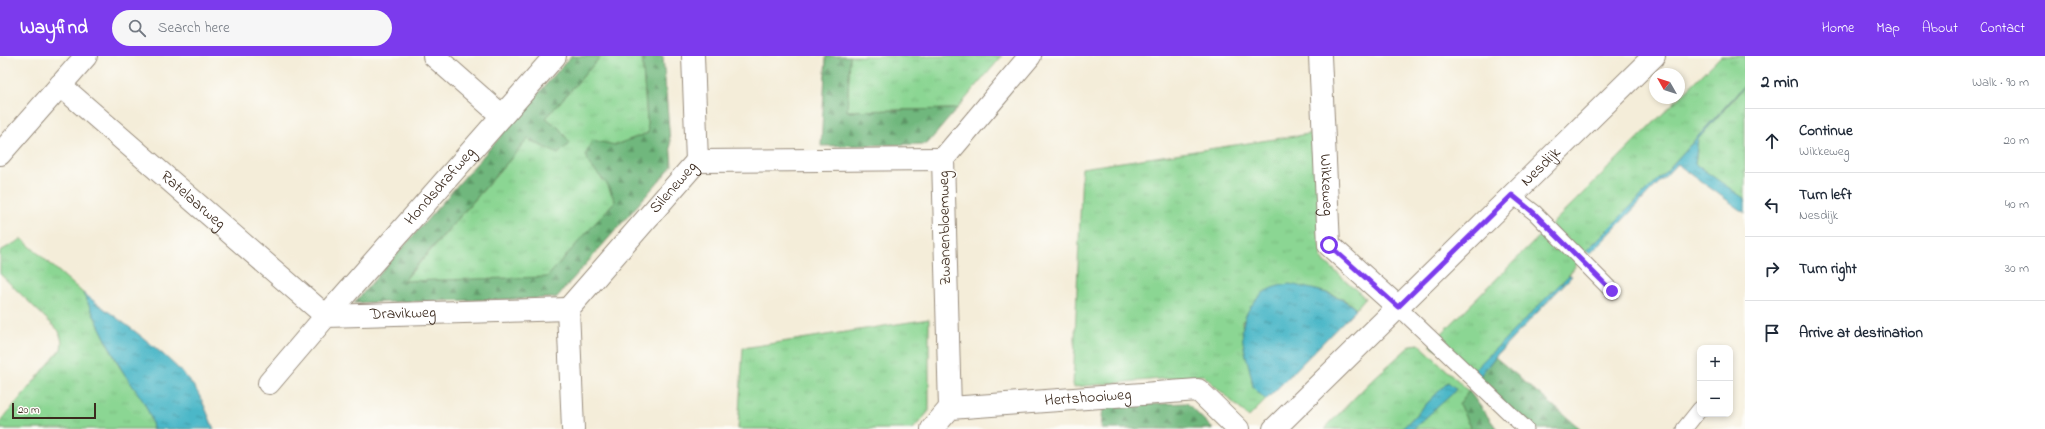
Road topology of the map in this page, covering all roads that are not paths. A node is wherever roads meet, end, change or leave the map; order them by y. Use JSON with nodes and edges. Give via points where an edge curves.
{"nodes":[{"id":1,"x":86,"y":56,"type":"edge"},
{"id":2,"x":434,"y":56,"type":"edge"},
{"id":3,"x":555,"y":56,"type":"edge"},
{"id":4,"x":693,"y":56,"type":"edge"},
{"id":5,"x":1030,"y":56,"type":"edge"},
{"id":6,"x":1320,"y":56,"type":"edge"},
{"id":7,"x":1654,"y":56,"type":"edge"},
{"id":8,"x":60,"y":85,"type":"junction"},
{"id":9,"x":501,"y":115,"type":"junction"},
{"id":10,"x":0,"y":154,"type":"edge"},
{"id":11,"x":943,"y":159,"type":"junction"},
{"id":12,"x":697,"y":161,"type":"junction"},
{"id":13,"x":1512,"y":195,"type":"junction"},
{"id":14,"x":1612,"y":291,"type":"dead end"},
{"id":15,"x":1398,"y":307,"type":"junction"},
{"id":16,"x":568,"y":309,"type":"junction"},
{"id":17,"x":326,"y":316,"type":"junction"},
{"id":18,"x":269,"y":383,"type":"dead end"},
{"id":19,"x":950,"y":408,"type":"junction"},
{"id":20,"x":1697,"y":413,"type":"edge"},
{"id":21,"x":573,"y":429,"type":"edge"},
{"id":22,"x":932,"y":429,"type":"edge"},
{"id":23,"x":1238,"y":429,"type":"edge"},
{"id":24,"x":1274,"y":429,"type":"edge"},
{"id":25,"x":1526,"y":429,"type":"edge"},
{"id":26,"x":1684,"y":429,"type":"edge"}],
"edges":[{"from":1,"to":8,"type":"street"},
{"from":2,"to":9,"type":"street"},
{"from":3,"to":9,"type":"street","name":"Hondsdrafweg"},
{"from":4,"to":12,"type":"street"},
{"from":5,"to":11,"type":"street","name":"Zwanenbloemweg"},
{"from":6,"to":15,"type":"street","name":"Wikkeweg","via":[[1329,245]]},
{"from":7,"to":13,"type":"street","name":"Nesdijk"},
{"from":8,"to":10,"type":"street"},
{"from":8,"to":17,"type":"street","name":"Ratelaarweg"},
{"from":9,"to":17,"type":"street","name":"Hondsdrafweg"},
{"from":11,"to":12,"type":"street","name":"Sileneweg"},
{"from":11,"to":19,"type":"street","name":"Zwanenbloemweg"},
{"from":12,"to":16,"type":"street","name":"Sileneweg"},
{"from":13,"to":14,"type":"lane","via":[[1534,213]]},
{"from":13,"to":15,"type":"street","name":"Nesdijk"},
{"from":15,"to":24,"type":"street","name":"Nesdijk"},
{"from":15,"to":25,"type":"lane"},
{"from":16,"to":17,"type":"street","name":"Dravikweg"},
{"from":16,"to":21,"type":"street"},
{"from":17,"to":18,"type":"street"},
{"from":19,"to":22,"type":"street"},
{"from":19,"to":23,"type":"street","name":"Hertshooiweg","via":[[1198,390]]},
{"from":20,"to":26,"type":"lane"}]}
